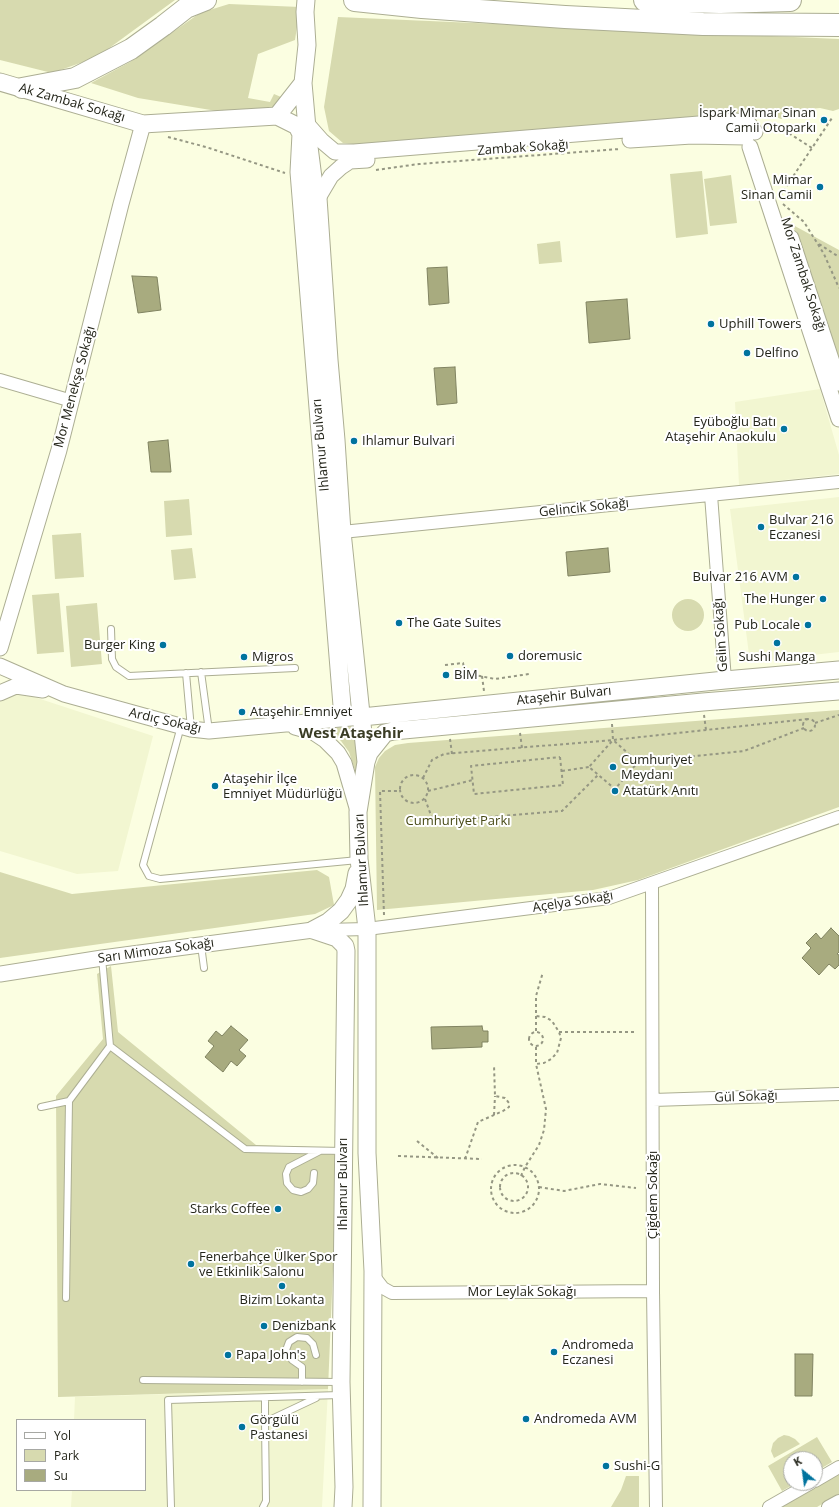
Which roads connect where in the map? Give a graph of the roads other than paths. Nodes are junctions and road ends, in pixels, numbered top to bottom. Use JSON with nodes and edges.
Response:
{"nodes":[{"id":1,"x":206,"y":0,"type":"edge"},
{"id":2,"x":355,"y":0,"type":"edge"},
{"id":3,"x":645,"y":0,"type":"edge"},
{"id":4,"x":790,"y":0,"type":"edge"},
{"id":5,"x":311,"y":6,"type":"edge"},
{"id":6,"x":839,"y":12,"type":"edge"},
{"id":7,"x":565,"y":17,"type":"junction"},
{"id":8,"x":839,"y":25,"type":"edge"},
{"id":9,"x":0,"y":82,"type":"edge"},
{"id":10,"x":303,"y":84,"type":"junction"},
{"id":11,"x":22,"y":88,"type":"junction"},
{"id":12,"x":277,"y":116,"type":"junction"},
{"id":13,"x":143,"y":124,"type":"junction"},
{"id":14,"x":307,"y":124,"type":"junction"},
{"id":15,"x":753,"y":140,"type":"junction"},
{"id":16,"x":318,"y":198,"type":"junction"},
{"id":17,"x":0,"y":380,"type":"edge"},
{"id":18,"x":839,"y":383,"type":"edge"},
{"id":19,"x":72,"y":401,"type":"junction"},
{"id":20,"x":839,"y":419,"type":"edge"},
{"id":21,"x":839,"y":482,"type":"edge"},
{"id":22,"x":711,"y":495,"type":"junction"},
{"id":23,"x":335,"y":532,"type":"junction"},
{"id":24,"x":111,"y":629,"type":"dead end"},
{"id":25,"x":0,"y":648,"type":"edge"},
{"id":26,"x":0,"y":666,"type":"edge"},
{"id":27,"x":295,"y":668,"type":"dead end"},
{"id":28,"x":839,"y":670,"type":"edge"},
{"id":29,"x":201,"y":672,"type":"junction"},
{"id":30,"x":186,"y":673,"type":"junction"},
{"id":31,"x":725,"y":680,"type":"junction"},
{"id":32,"x":59,"y":692,"type":"junction"},
{"id":33,"x":839,"y":692,"type":"edge"},
{"id":34,"x":0,"y":693,"type":"edge"},
{"id":35,"x":362,"y":717,"type":"junction"},
{"id":36,"x":343,"y":718,"type":"junction"},
{"id":37,"x":288,"y":724,"type":"junction"},
{"id":38,"x":186,"y":728,"type":"junction"},
{"id":39,"x":209,"y":731,"type":"junction"},
{"id":40,"x":366,"y":762,"type":"junction"},
{"id":41,"x":358,"y":812,"type":"junction"},
{"id":42,"x":839,"y":817,"type":"edge"},
{"id":43,"x":359,"y":859,"type":"junction"},
{"id":44,"x":652,"y":883,"type":"junction"},
{"id":45,"x":367,"y":929,"type":"junction"},
{"id":46,"x":313,"y":930,"type":"junction"},
{"id":47,"x":201,"y":945,"type":"junction"},
{"id":48,"x":102,"y":958,"type":"junction"},
{"id":49,"x":204,"y":968,"type":"dead end"},
{"id":50,"x":2,"y":973,"type":"edge"},
{"id":51,"x":110,"y":1046,"type":"junction"},
{"id":52,"x":839,"y":1094,"type":"edge"},
{"id":53,"x":653,"y":1100,"type":"junction"},
{"id":54,"x":69,"y":1101,"type":"junction"},
{"id":55,"x":41,"y":1106,"type":"dead end"},
{"id":56,"x":322,"y":1150,"type":"junction"},
{"id":57,"x":343,"y":1151,"type":"junction"},
{"id":58,"x":314,"y":1173,"type":"dead end"},
{"id":59,"x":373,"y":1271,"type":"junction"},
{"id":60,"x":654,"y":1291,"type":"junction"},
{"id":61,"x":392,"y":1293,"type":"joint"},
{"id":62,"x":66,"y":1298,"type":"dead end"},
{"id":63,"x":316,"y":1355,"type":"dead end"},
{"id":64,"x":143,"y":1380,"type":"dead end"},
{"id":65,"x":302,"y":1382,"type":"junction"},
{"id":66,"x":342,"y":1389,"type":"junction"},
{"id":67,"x":319,"y":1396,"type":"junction"},
{"id":68,"x":265,"y":1398,"type":"junction"},
{"id":69,"x":265,"y":1422,"type":"junction"},
{"id":70,"x":839,"y":1467,"type":"edge"},
{"id":71,"x":823,"y":1476,"type":"edge"},
{"id":72,"x":797,"y":1491,"type":"edge"},
{"id":73,"x":839,"y":1501,"type":"edge"},
{"id":74,"x":171,"y":1507,"type":"edge"},
{"id":75,"x":263,"y":1507,"type":"edge"},
{"id":76,"x":343,"y":1507,"type":"edge"},
{"id":77,"x":372,"y":1507,"type":"edge"},
{"id":78,"x":656,"y":1507,"type":"edge"},
{"id":79,"x":769,"y":1507,"type":"edge"},
{"id":80,"x":828,"y":1507,"type":"edge"}],
"edges":[{"from":1,"to":11,"type":"highway"},
{"from":2,"to":7,"type":"highway"},
{"from":3,"to":4,"type":"highway"},
{"from":5,"to":10,"type":"main road","name":"Ihlamur Bulvarı"},
{"from":6,"to":7,"type":"highway"},
{"from":7,"to":8,"type":"highway"},
{"from":9,"to":11,"type":"main road","name":"Ak Zambak Sokağı"},
{"from":10,"to":12,"type":"main road"},
{"from":10,"to":14,"type":"main road","name":"Ihlamur Bulvarı"},
{"from":11,"to":13,"type":"main road","name":"Ak Zambak Sokağı"},
{"from":12,"to":13,"type":"main road","name":"Ak Zambak Sokağı"},
{"from":12,"to":23,"type":"main road","name":"Ihlamur Bulvarı"},
{"from":13,"to":19,"type":"street","name":"Mor Menekşe Sokağı"},
{"from":14,"to":15,"type":"street"},
{"from":14,"to":16,"type":"main road","name":"Ihlamur Bulvarı"},
{"from":15,"to":16,"type":"street","name":"Zambak Sokağı"},
{"from":15,"to":18,"type":"street","name":"Mor Zambak Sokağı"},
{"from":15,"to":20,"type":"street","name":"Mor Zambak Sokağı"},
{"from":16,"to":23,"type":"main road","name":"Ihlamur Bulvarı"},
{"from":17,"to":19,"type":"street"},
{"from":19,"to":25,"type":"street","name":"Mor Menekşe Sokağı"},
{"from":21,"to":22,"type":"street","name":"Gelincik Sokağı"},
{"from":22,"to":23,"type":"street","name":"Gelincik Sokağı"},
{"from":22,"to":31,"type":"street","name":"Gelin Sokağı"},
{"from":23,"to":35,"type":"main road","name":"Ihlamur Bulvarı"},
{"from":23,"to":36,"type":"main road","name":"Ihlamur Bulvarı"},
{"from":24,"to":30,"type":"lane"},
{"from":26,"to":32,"type":"street","name":"Ardıç Sokağı"},
{"from":27,"to":29,"type":"lane"},
{"from":28,"to":31,"type":"main road","name":"Ataşehir Bulvarı"},
{"from":29,"to":30,"type":"lane"},
{"from":29,"to":39,"type":"lane"},
{"from":30,"to":38,"type":"lane"},
{"from":31,"to":35,"type":"main road","name":"Ataşehir Bulvarı"},
{"from":32,"to":34,"type":"street"},
{"from":32,"to":38,"type":"street","name":"Ardıç Sokağı"},
{"from":33,"to":40,"type":"main road","name":"Ataşehir Bulvarı"},
{"from":35,"to":36,"type":"street","name":"Ataşehir Bulvarı"},
{"from":35,"to":40,"type":"main road","name":"Ihlamur Bulvarı"},
{"from":36,"to":37,"type":"street","name":"Ataşehir Bulvarı"},
{"from":37,"to":39,"type":"street","name":"Ardıç Sokağı"},
{"from":37,"to":41,"type":"street","name":"Ardıç Sokağı"},
{"from":38,"to":39,"type":"street","name":"Ardıç Sokağı"},
{"from":38,"to":43,"type":"lane"},
{"from":40,"to":41,"type":"main road","name":"Ihlamur Bulvarı"},
{"from":41,"to":43,"type":"main road","name":"Ihlamur Bulvarı"},
{"from":42,"to":44,"type":"street","name":"Açelya Sokağı"},
{"from":43,"to":45,"type":"main road","name":"Ihlamur Bulvarı"},
{"from":43,"to":46,"type":"main road"},
{"from":44,"to":45,"type":"street","name":"Açelya Sokağı"},
{"from":44,"to":53,"type":"street","name":"Çiğdem Sokağı"},
{"from":45,"to":46,"type":"street","name":"Açelya Sokağı"},
{"from":45,"to":59,"type":"main road","name":"Ihlamur Bulvarı"},
{"from":46,"to":47,"type":"street","name":"Sarı Mimoza Sokağı"},
{"from":46,"to":57,"type":"main road","name":"Ihlamur Bulvarı"},
{"from":47,"to":48,"type":"street","name":"Sarı Mimoza Sokağı"},
{"from":47,"to":49,"type":"lane"},
{"from":48,"to":50,"type":"street","name":"Sarı Mimoza Sokağı"},
{"from":48,"to":51,"type":"lane"},
{"from":51,"to":54,"type":"lane"},
{"from":51,"to":56,"type":"lane"},
{"from":52,"to":53,"type":"street","name":"Gül Sokağı"},
{"from":53,"to":60,"type":"street","name":"Çiğdem Sokağı"},
{"from":54,"to":55,"type":"lane"},
{"from":54,"to":62,"type":"lane"},
{"from":56,"to":57,"type":"lane"},
{"from":56,"to":58,"type":"lane"},
{"from":57,"to":66,"type":"main road","name":"Ihlamur Bulvarı"},
{"from":59,"to":61,"type":"street","name":"Ihlamur Bulvarı"},
{"from":59,"to":77,"type":"main road","name":"Ihlamur Bulvarı"},
{"from":60,"to":61,"type":"street","name":"Mor Leylak Sokağı"},
{"from":60,"to":78,"type":"street","name":"Çiğdem Sokağı"},
{"from":63,"to":65,"type":"lane"},
{"from":64,"to":65,"type":"lane"},
{"from":65,"to":66,"type":"lane"},
{"from":66,"to":67,"type":"lane"},
{"from":66,"to":76,"type":"main road","name":"Ihlamur Bulvarı"},
{"from":67,"to":68,"type":"lane"},
{"from":67,"to":69,"type":"lane"},
{"from":68,"to":69,"type":"lane"},
{"from":68,"to":74,"type":"lane"},
{"from":69,"to":75,"type":"lane"},
{"from":70,"to":71,"type":"street"},
{"from":72,"to":79,"type":"street"},
{"from":73,"to":80,"type":"street"}]}
